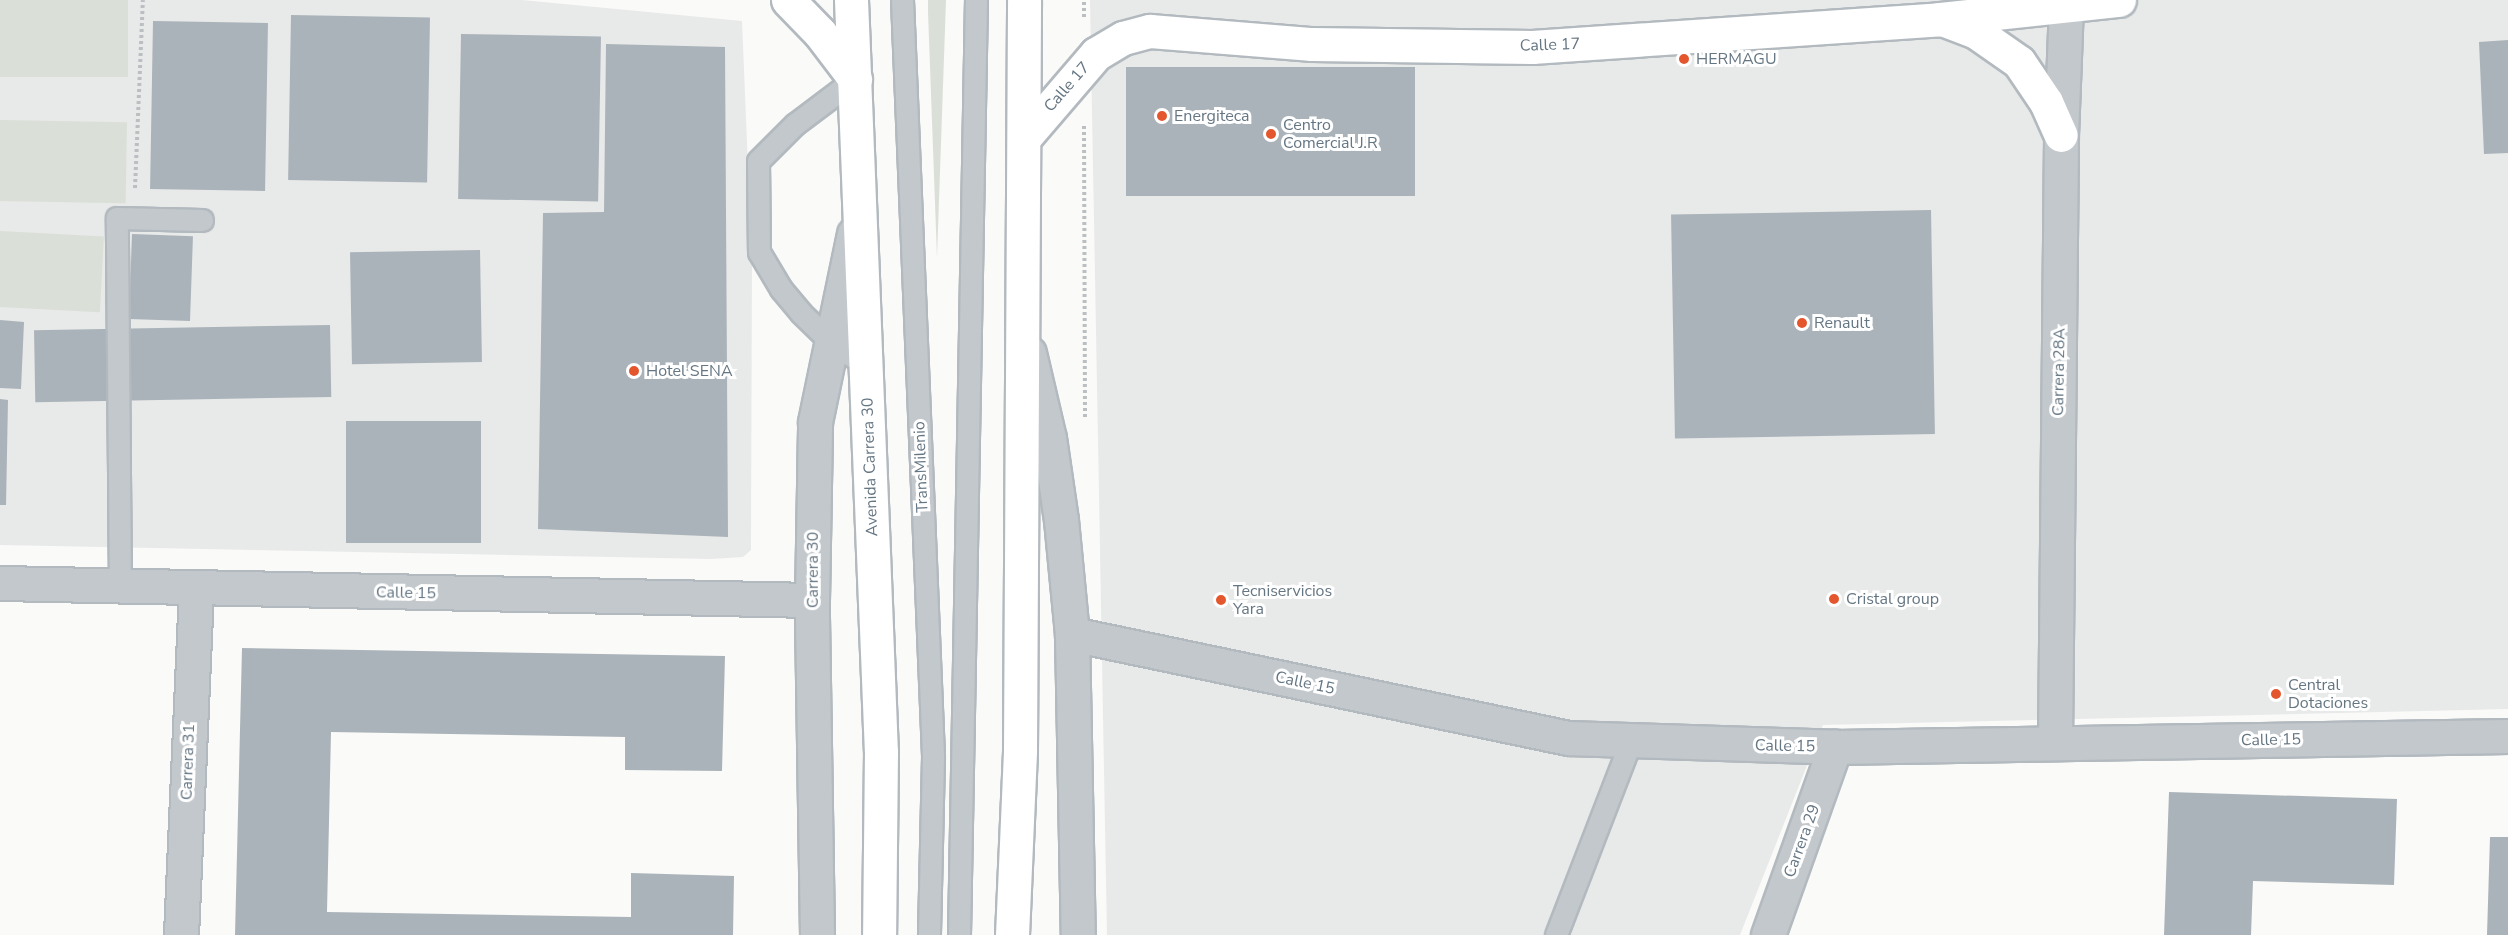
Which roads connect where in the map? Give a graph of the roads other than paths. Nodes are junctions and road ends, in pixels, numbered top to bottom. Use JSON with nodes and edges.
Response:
{"nodes":[{"id":1,"x":788,"y":0,"type":"edge"},
{"id":2,"x":851,"y":0,"type":"edge"},
{"id":3,"x":902,"y":0,"type":"edge"},
{"id":4,"x":976,"y":0,"type":"edge"},
{"id":5,"x":1024,"y":0,"type":"edge"},
{"id":6,"x":2119,"y":0,"type":"edge"},
{"id":7,"x":2066,"y":3,"type":"edge"},
{"id":8,"x":1940,"y":19,"type":"junction"},
{"id":9,"x":855,"y":79,"type":"junction"},
{"id":10,"x":2061,"y":135,"type":"junction"},
{"id":11,"x":1024,"y":138,"type":"junction"},
{"id":12,"x":859,"y":209,"type":"junction"},
{"id":13,"x":202,"y":220,"type":"dead end"},
{"id":14,"x":1023,"y":327,"type":"junction"},
{"id":15,"x":832,"y":343,"type":"junction"},
{"id":16,"x":866,"y":365,"type":"junction"},
{"id":17,"x":0,"y":583,"type":"edge"},
{"id":18,"x":120,"y":587,"type":"junction"},
{"id":19,"x":196,"y":589,"type":"junction"},
{"id":20,"x":812,"y":600,"type":"junction"},
{"id":21,"x":1072,"y":634,"type":"junction"},
{"id":22,"x":2508,"y":736,"type":"edge"},
{"id":23,"x":1630,"y":743,"type":"junction"},
{"id":24,"x":2055,"y":743,"type":"junction"},
{"id":25,"x":1835,"y":747,"type":"junction"},
{"id":26,"x":181,"y":935,"type":"edge"},
{"id":27,"x":817,"y":935,"type":"edge"},
{"id":28,"x":879,"y":935,"type":"edge"},
{"id":29,"x":929,"y":935,"type":"edge"},
{"id":30,"x":959,"y":935,"type":"edge"},
{"id":31,"x":1012,"y":935,"type":"edge"},
{"id":32,"x":1078,"y":935,"type":"edge"},
{"id":33,"x":1556,"y":935,"type":"edge"},
{"id":34,"x":1768,"y":935,"type":"edge"}],
"edges":[{"from":1,"to":9,"type":"main road"},
{"from":2,"to":9,"type":"main road","name":"Avenida Carrera 30"},
{"from":3,"to":29,"type":"lane","name":"TransMilenio"},
{"from":4,"to":30,"type":"lane"},
{"from":5,"to":11,"type":"main road"},
{"from":6,"to":7,"type":"main road","name":"Calle 17"},
{"from":7,"to":8,"type":"main road","name":"Calle 17"},
{"from":7,"to":10,"type":"street","name":"Carrera 28A"},
{"from":8,"to":10,"type":"main road"},
{"from":8,"to":11,"type":"main road","name":"Calle 17"},
{"from":9,"to":12,"type":"main road","name":"Avenida Carrera 30"},
{"from":9,"to":15,"type":"lane"},
{"from":10,"to":24,"type":"street","name":"Carrera 28A"},
{"from":11,"to":14,"type":"main road"},
{"from":12,"to":15,"type":"street","name":"Carrera 30"},
{"from":12,"to":16,"type":"main road","name":"Avenida Carrera 30"},
{"from":13,"to":18,"type":"lane"},
{"from":14,"to":21,"type":"street"},
{"from":14,"to":31,"type":"main road"},
{"from":15,"to":16,"type":"lane"},
{"from":15,"to":20,"type":"street","name":"Carrera 30"},
{"from":16,"to":28,"type":"main road","name":"Avenida Carrera 30"},
{"from":17,"to":18,"type":"street","name":"Calle 15"},
{"from":18,"to":19,"type":"street","name":"Calle 15"},
{"from":19,"to":20,"type":"street","name":"Calle 15"},
{"from":19,"to":26,"type":"street","name":"Carrera 31"},
{"from":20,"to":27,"type":"street","name":"Carrera 30"},
{"from":21,"to":23,"type":"street","name":"Calle 15"},
{"from":21,"to":32,"type":"street"},
{"from":22,"to":24,"type":"street","name":"Calle 15"},
{"from":23,"to":25,"type":"street","name":"Calle 15"},
{"from":23,"to":33,"type":"lane"},
{"from":24,"to":25,"type":"street","name":"Calle 15"},
{"from":25,"to":34,"type":"street","name":"Carrera 29"}]}
